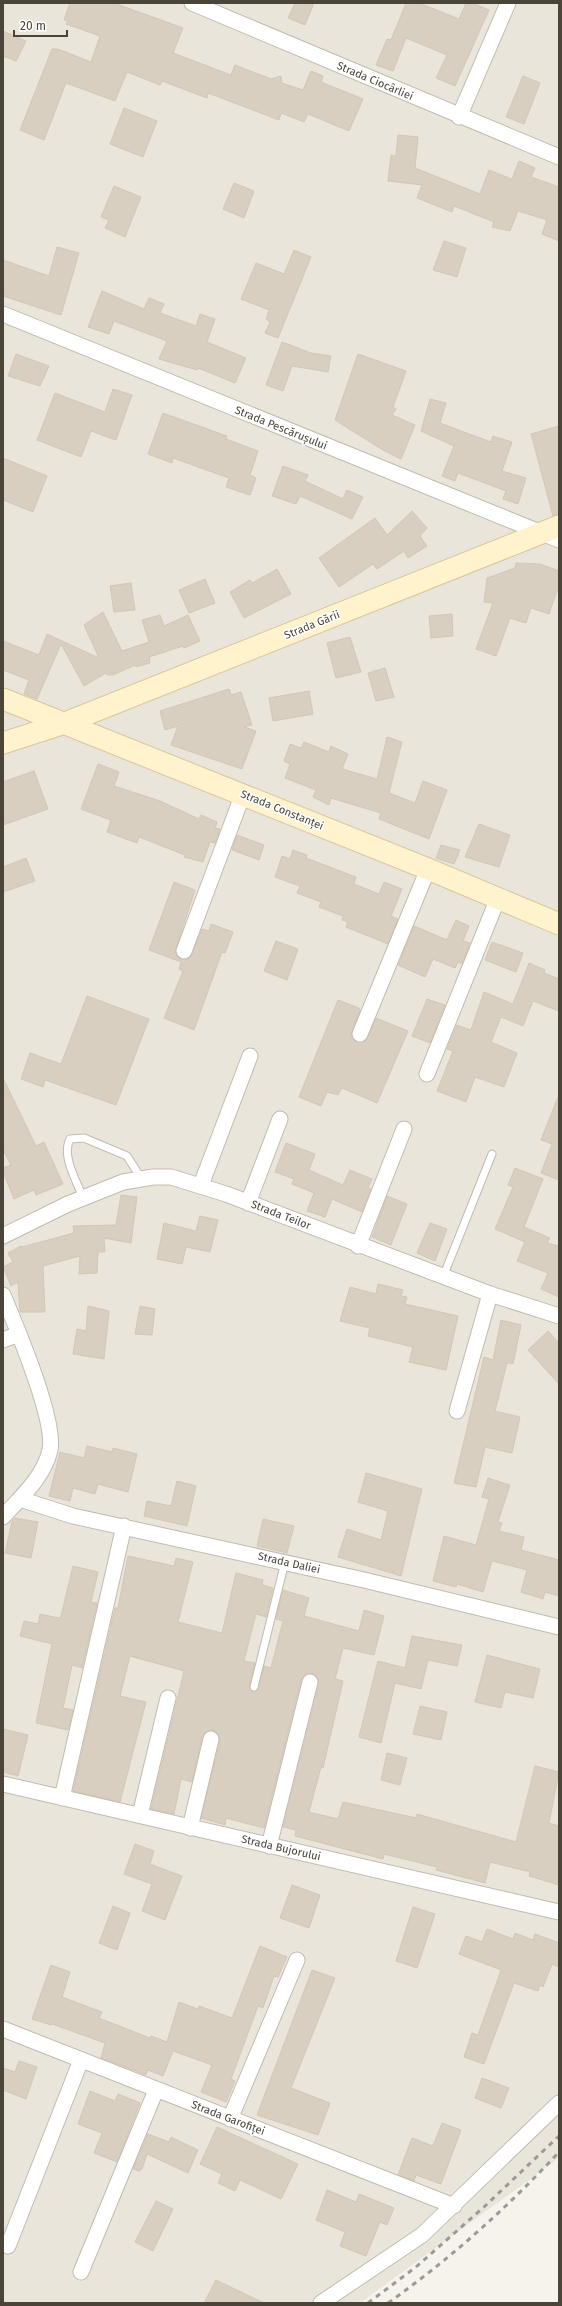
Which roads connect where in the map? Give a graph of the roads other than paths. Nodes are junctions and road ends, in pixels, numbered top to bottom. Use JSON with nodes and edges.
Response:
{"nodes":[{"id":1,"x":192,"y":3,"type":"edge"},
{"id":2,"x":508,"y":3,"type":"edge"},
{"id":3,"x":459,"y":117,"type":"junction"},
{"id":4,"x":559,"y":157,"type":"edge"},
{"id":5,"x":3,"y":314,"type":"edge"},
{"id":6,"x":553,"y":533,"type":"edge"},
{"id":7,"x":3,"y":699,"type":"edge"},
{"id":8,"x":64,"y":723,"type":"junction"},
{"id":9,"x":3,"y":744,"type":"edge"},
{"id":10,"x":243,"y":794,"type":"junction"},
{"id":11,"x":428,"y":869,"type":"junction"},
{"id":12,"x":498,"y":898,"type":"junction"},
{"id":13,"x":559,"y":924,"type":"edge"},
{"id":14,"x":184,"y":951,"type":"dead end"},
{"id":15,"x":360,"y":1034,"type":"dead end"},
{"id":16,"x":250,"y":1056,"type":"dead end"},
{"id":17,"x":427,"y":1074,"type":"dead end"},
{"id":18,"x":280,"y":1119,"type":"dead end"},
{"id":19,"x":404,"y":1129,"type":"dead end"},
{"id":20,"x":492,"y":1154,"type":"dead end"},
{"id":21,"x":142,"y":1178,"type":"junction"},
{"id":22,"x":201,"y":1186,"type":"junction"},
{"id":23,"x":83,"y":1198,"type":"junction"},
{"id":24,"x":248,"y":1203,"type":"junction"},
{"id":25,"x":3,"y":1236,"type":"edge"},
{"id":26,"x":358,"y":1246,"type":"junction"},
{"id":27,"x":443,"y":1277,"type":"junction"},
{"id":28,"x":490,"y":1294,"type":"junction"},
{"id":29,"x":3,"y":1295,"type":"edge"},
{"id":30,"x":559,"y":1316,"type":"edge"},
{"id":31,"x":19,"y":1334,"type":"junction"},
{"id":32,"x":3,"y":1340,"type":"edge"},
{"id":33,"x":456,"y":1411,"type":"dead end"},
{"id":34,"x":20,"y":1499,"type":"junction"},
{"id":35,"x":3,"y":1517,"type":"edge"},
{"id":36,"x":124,"y":1526,"type":"junction"},
{"id":37,"x":285,"y":1562,"type":"junction"},
{"id":38,"x":559,"y":1627,"type":"edge"},
{"id":39,"x":310,"y":1682,"type":"dead end"},
{"id":40,"x":254,"y":1687,"type":"dead end"},
{"id":41,"x":168,"y":1698,"type":"dead end"},
{"id":42,"x":211,"y":1739,"type":"dead end"},
{"id":43,"x":3,"y":1784,"type":"edge"},
{"id":44,"x":62,"y":1798,"type":"junction"},
{"id":45,"x":140,"y":1815,"type":"junction"},
{"id":46,"x":190,"y":1828,"type":"junction"},
{"id":47,"x":269,"y":1846,"type":"junction"},
{"id":48,"x":559,"y":1912,"type":"edge"},
{"id":49,"x":298,"y":1960,"type":"dead end"},
{"id":50,"x":3,"y":2029,"type":"edge"},
{"id":51,"x":81,"y":2060,"type":"junction"},
{"id":52,"x":156,"y":2090,"type":"junction"},
{"id":53,"x":559,"y":2103,"type":"edge"},
{"id":54,"x":230,"y":2119,"type":"junction"},
{"id":55,"x":454,"y":2206,"type":"junction"},
{"id":56,"x":8,"y":2246,"type":"dead end"},
{"id":57,"x":81,"y":2272,"type":"dead end"},
{"id":58,"x":321,"y":2303,"type":"edge"}],
"edges":[{"from":1,"to":3,"type":"street","name":"Strada Ciocârliei"},
{"from":2,"to":3,"type":"street"},
{"from":3,"to":4,"type":"street","name":"Strada Ciocârliei"},
{"from":5,"to":6,"type":"street","name":"Strada Pescărușului"},
{"from":6,"to":8,"type":"street","name":"Strada Gării"},
{"from":7,"to":8,"type":"street","name":"Strada Constanței"},
{"from":8,"to":9,"type":"street"},
{"from":8,"to":10,"type":"street","name":"Strada Constanței"},
{"from":10,"to":11,"type":"street","name":"Strada Constanței"},
{"from":10,"to":14,"type":"street"},
{"from":11,"to":12,"type":"street","name":"Strada Constanței"},
{"from":11,"to":15,"type":"street"},
{"from":12,"to":13,"type":"street","name":"Strada Constanței"},
{"from":12,"to":17,"type":"street"},
{"from":16,"to":22,"type":"street"},
{"from":18,"to":24,"type":"street"},
{"from":19,"to":26,"type":"street"},
{"from":20,"to":27,"type":"lane"},
{"from":21,"to":22,"type":"street","name":"Strada Teilor"},
{"from":21,"to":23,"type":"street","name":"Strada Teilor"},
{"from":21,"to":23,"type":"lane"},
{"from":22,"to":24,"type":"street","name":"Strada Teilor"},
{"from":23,"to":25,"type":"street","name":"Strada Teilor"},
{"from":24,"to":26,"type":"street","name":"Strada Teilor"},
{"from":26,"to":27,"type":"street","name":"Strada Teilor"},
{"from":27,"to":28,"type":"street","name":"Strada Teilor"},
{"from":28,"to":30,"type":"street","name":"Strada Teilor"},
{"from":28,"to":33,"type":"street"},
{"from":29,"to":31,"type":"street"},
{"from":31,"to":32,"type":"street"},
{"from":31,"to":34,"type":"street"},
{"from":34,"to":35,"type":"street"},
{"from":34,"to":36,"type":"street","name":"Strada Daliei"},
{"from":36,"to":37,"type":"street","name":"Strada Daliei"},
{"from":36,"to":44,"type":"street"},
{"from":37,"to":38,"type":"street","name":"Strada Daliei"},
{"from":37,"to":40,"type":"lane"},
{"from":39,"to":47,"type":"street"},
{"from":41,"to":45,"type":"street"},
{"from":42,"to":46,"type":"street"},
{"from":43,"to":44,"type":"street","name":"Strada Bujorului"},
{"from":44,"to":45,"type":"street","name":"Strada Bujorului"},
{"from":45,"to":46,"type":"street","name":"Strada Bujorului"},
{"from":46,"to":47,"type":"street","name":"Strada Bujorului"},
{"from":47,"to":48,"type":"street","name":"Strada Bujorului"},
{"from":49,"to":54,"type":"street"},
{"from":50,"to":51,"type":"street","name":"Strada Garofiței"},
{"from":51,"to":52,"type":"street","name":"Strada Garofiței"},
{"from":51,"to":56,"type":"street"},
{"from":52,"to":54,"type":"street","name":"Strada Garofiței"},
{"from":52,"to":57,"type":"street"},
{"from":53,"to":55,"type":"street"},
{"from":54,"to":55,"type":"street","name":"Strada Garofiței"},
{"from":55,"to":58,"type":"street"}]}
